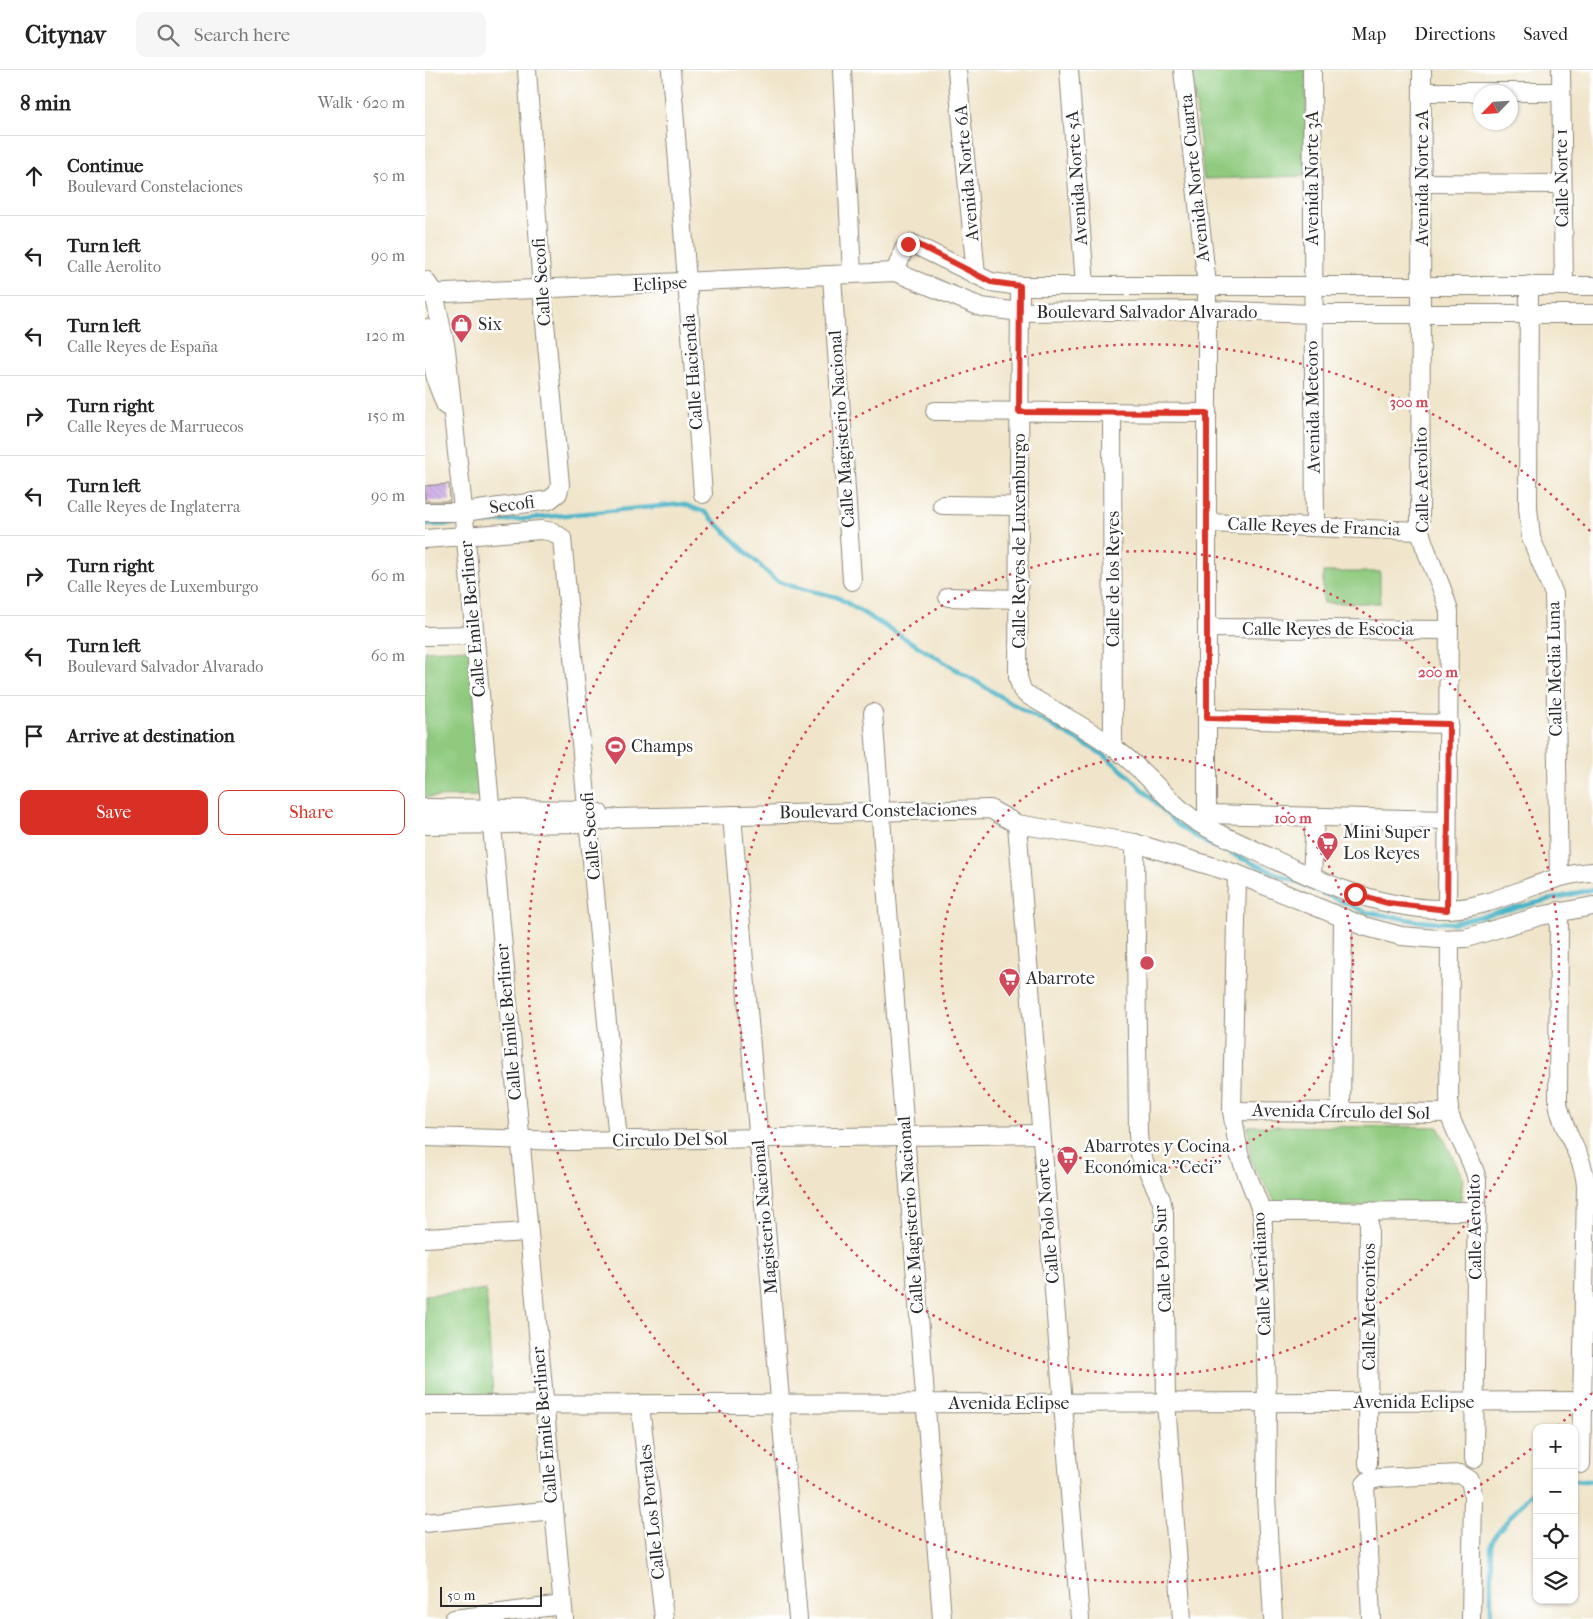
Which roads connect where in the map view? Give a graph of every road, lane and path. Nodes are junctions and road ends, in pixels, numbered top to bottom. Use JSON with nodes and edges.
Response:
{"nodes":[{"id":1,"x":527,"y":70,"type":"edge"},
{"id":2,"x":671,"y":70,"type":"edge"},
{"id":3,"x":842,"y":70,"type":"edge"},
{"id":4,"x":957,"y":70,"type":"edge"},
{"id":5,"x":1069,"y":70,"type":"edge"},
{"id":6,"x":1183,"y":70,"type":"edge"},
{"id":7,"x":1312,"y":70,"type":"edge"},
{"id":8,"x":1422,"y":70,"type":"edge"},
{"id":9,"x":1561,"y":70,"type":"edge"},
{"id":10,"x":1422,"y":92,"type":"junction"},
{"id":11,"x":1561,"y":92,"type":"junction"},
{"id":12,"x":1423,"y":183,"type":"junction"},
{"id":13,"x":1562,"y":184,"type":"junction"},
{"id":14,"x":895,"y":272,"type":"junction"},
{"id":15,"x":852,"y":274,"type":"junction"},
{"id":16,"x":976,"y":275,"type":"junction"},
{"id":17,"x":832,"y":276,"type":"junction"},
{"id":18,"x":687,"y":282,"type":"junction"},
{"id":19,"x":1085,"y":285,"type":"junction"},
{"id":20,"x":1207,"y":285,"type":"junction"},
{"id":21,"x":1421,"y":285,"type":"junction"},
{"id":22,"x":1529,"y":285,"type":"junction"},
{"id":23,"x":1020,"y":286,"type":"junction"},
{"id":24,"x":1312,"y":286,"type":"junction"},
{"id":25,"x":1564,"y":286,"type":"junction"},
{"id":26,"x":1593,"y":286,"type":"edge"},
{"id":27,"x":428,"y":289,"type":"edge"},
{"id":28,"x":542,"y":290,"type":"junction"},
{"id":29,"x":1207,"y":310,"type":"junction"},
{"id":30,"x":1020,"y":312,"type":"junction"},
{"id":31,"x":1312,"y":314,"type":"junction"},
{"id":32,"x":1422,"y":314,"type":"junction"},
{"id":33,"x":1593,"y":314,"type":"edge"},
{"id":34,"x":1529,"y":315,"type":"junction"},
{"id":35,"x":425,"y":328,"type":"edge"},
{"id":36,"x":437,"y":383,"type":"edge"},
{"id":37,"x":935,"y":411,"type":"dead end"},
{"id":38,"x":1019,"y":412,"type":"junction"},
{"id":39,"x":1112,"y":412,"type":"junction"},
{"id":40,"x":1207,"y":413,"type":"junction"},
{"id":41,"x":558,"y":493,"type":"joint"},
{"id":42,"x":703,"y":494,"type":"dead end"},
{"id":43,"x":942,"y":505,"type":"dead end"},
{"id":44,"x":1019,"y":506,"type":"junction"},
{"id":45,"x":425,"y":512,"type":"edge"},
{"id":46,"x":1207,"y":524,"type":"junction"},
{"id":47,"x":465,"y":525,"type":"junction"},
{"id":48,"x":1315,"y":527,"type":"junction"},
{"id":49,"x":1420,"y":531,"type":"junction"},
{"id":50,"x":559,"y":534,"type":"joint"},
{"id":51,"x":425,"y":539,"type":"edge"},
{"id":52,"x":852,"y":581,"type":"dead end"},
{"id":53,"x":948,"y":597,"type":"dead end"},
{"id":54,"x":1019,"y":599,"type":"junction"},
{"id":55,"x":1207,"y":628,"type":"junction"},
{"id":56,"x":1449,"y":630,"type":"junction"},
{"id":57,"x":425,"y":636,"type":"edge"},
{"id":58,"x":475,"y":636,"type":"junction"},
{"id":59,"x":873,"y":713,"type":"dead end"},
{"id":60,"x":1207,"y":718,"type":"junction"},
{"id":61,"x":1449,"y":724,"type":"junction"},
{"id":62,"x":1113,"y":746,"type":"junction"},
{"id":63,"x":425,"y":808,"type":"edge"},
{"id":64,"x":882,"y":810,"type":"junction"},
{"id":65,"x":731,"y":815,"type":"junction"},
{"id":66,"x":491,"y":816,"type":"junction"},
{"id":67,"x":590,"y":816,"type":"junction"},
{"id":68,"x":1315,"y":817,"type":"junction"},
{"id":69,"x":1207,"y":820,"type":"junction"},
{"id":70,"x":1447,"y":820,"type":"junction"},
{"id":71,"x":1017,"y":824,"type":"junction"},
{"id":72,"x":425,"y":825,"type":"edge"},
{"id":73,"x":1135,"y":843,"type":"junction"},
{"id":74,"x":1593,"y":872,"type":"edge"},
{"id":75,"x":1237,"y":874,"type":"junction"},
{"id":76,"x":1312,"y":876,"type":"junction"},
{"id":77,"x":1559,"y":877,"type":"junction"},
{"id":78,"x":1593,"y":906,"type":"edge"},
{"id":79,"x":1447,"y":910,"type":"junction"},
{"id":80,"x":1559,"y":911,"type":"junction"},
{"id":81,"x":1343,"y":918,"type":"junction"},
{"id":82,"x":1450,"y":939,"type":"junction"},
{"id":83,"x":1232,"y":1111,"type":"junction"},
{"id":84,"x":1341,"y":1111,"type":"junction"},
{"id":85,"x":1449,"y":1113,"type":"junction"},
{"id":86,"x":1041,"y":1134,"type":"junction"},
{"id":87,"x":425,"y":1137,"type":"edge"},
{"id":88,"x":906,"y":1137,"type":"junction"},
{"id":89,"x":759,"y":1139,"type":"junction"},
{"id":90,"x":520,"y":1140,"type":"junction"},
{"id":91,"x":618,"y":1141,"type":"junction"},
{"id":92,"x":1369,"y":1211,"type":"junction"},
{"id":93,"x":1477,"y":1211,"type":"junction"},
{"id":94,"x":1262,"y":1212,"type":"junction"},
{"id":95,"x":528,"y":1232,"type":"junction"},
{"id":96,"x":425,"y":1238,"type":"edge"},
{"id":97,"x":1476,"y":1401,"type":"junction"},
{"id":98,"x":1588,"y":1401,"type":"edge"},
{"id":99,"x":1062,"y":1402,"type":"junction"},
{"id":100,"x":1166,"y":1402,"type":"junction"},
{"id":101,"x":1267,"y":1402,"type":"junction"},
{"id":102,"x":1368,"y":1402,"type":"junction"},
{"id":103,"x":780,"y":1403,"type":"junction"},
{"id":104,"x":924,"y":1403,"type":"junction"},
{"id":105,"x":543,"y":1404,"type":"junction"},
{"id":106,"x":425,"y":1405,"type":"edge"},
{"id":107,"x":640,"y":1405,"type":"junction"},
{"id":108,"x":1474,"y":1459,"type":"dead end"},
{"id":109,"x":1368,"y":1464,"type":"dead end"},
{"id":110,"x":1581,"y":1464,"type":"dead end"},
{"id":111,"x":553,"y":1510,"type":"junction"},
{"id":112,"x":425,"y":1523,"type":"edge"},
{"id":113,"x":563,"y":1612,"type":"edge"},
{"id":114,"x":454,"y":1619,"type":"edge"},
{"id":115,"x":664,"y":1619,"type":"edge"},
{"id":116,"x":799,"y":1619,"type":"edge"},
{"id":117,"x":942,"y":1619,"type":"edge"},
{"id":118,"x":1079,"y":1619,"type":"edge"},
{"id":119,"x":1182,"y":1619,"type":"edge"},
{"id":120,"x":1273,"y":1619,"type":"edge"},
{"id":121,"x":1371,"y":1619,"type":"edge"},
{"id":122,"x":1471,"y":1619,"type":"edge"}],
"edges":[{"from":1,"to":28,"type":"street","name":"Calle Secofi"},
{"from":2,"to":18,"type":"street","name":"Calle Hacienda"},
{"from":3,"to":15,"type":"street"},
{"from":4,"to":16,"type":"street","name":"Avenida Norte 6A"},
{"from":5,"to":19,"type":"street","name":"Avenida Norte 5A"},
{"from":6,"to":20,"type":"street","name":"Avenida Norte Cuarta"},
{"from":7,"to":24,"type":"street","name":"Avenida Norte 3A"},
{"from":8,"to":10,"type":"street","name":"Avenida Norte 2A"},
{"from":9,"to":11,"type":"street","name":"Calle Norte 1"},
{"from":10,"to":11,"type":"street"},
{"from":10,"to":12,"type":"street","name":"Avenida Norte 2A"},
{"from":11,"to":13,"type":"street","name":"Calle Norte 1"},
{"from":12,"to":13,"type":"street"},
{"from":12,"to":21,"type":"street","name":"Avenida Norte 2A"},
{"from":13,"to":25,"type":"street","name":"Calle Norte 1"},
{"from":14,"to":15,"type":"street","name":"Eclipse"},
{"from":14,"to":16,"type":"street","name":"Boulevard Salvador Alvarado"},
{"from":14,"to":30,"type":"street","name":"Boulevard Salvador Alvarado"},
{"from":15,"to":17,"type":"street","name":"Eclipse"},
{"from":16,"to":23,"type":"street","name":"Boulevard Salvador Alvarado"},
{"from":17,"to":18,"type":"street","name":"Eclipse"},
{"from":17,"to":52,"type":"street","name":"Calle Magisterio Nacional"},
{"from":18,"to":28,"type":"street","name":"Eclipse"},
{"from":18,"to":42,"type":"street","name":"Calle Hacienda"},
{"from":19,"to":20,"type":"street","name":"Boulevard Salvador Alvarado"},
{"from":19,"to":23,"type":"street","name":"Boulevard Salvador Alvarado"},
{"from":20,"to":24,"type":"street","name":"Boulevard Salvador Alvarado"},
{"from":20,"to":29,"type":"street","name":"Avenida Norte Cuarta"},
{"from":21,"to":22,"type":"street","name":"Boulevard Salvador Alvarado"},
{"from":21,"to":24,"type":"street","name":"Boulevard Salvador Alvarado"},
{"from":21,"to":32,"type":"street","name":"Calle Aerolito"},
{"from":22,"to":25,"type":"street","name":"Boulevard Salvador Alvarado"},
{"from":22,"to":34,"type":"street","name":"Calle Media Luna"},
{"from":23,"to":30,"type":"street","name":"Calle Reyes de Luxemburgo"},
{"from":24,"to":31,"type":"street","name":"Avenida Meteoro"},
{"from":25,"to":26,"type":"street","name":"Boulevard Salvador Alvarado"},
{"from":27,"to":28,"type":"street","name":"Eclipse"},
{"from":27,"to":36,"type":"street","name":"Calle Emile Berliner"},
{"from":28,"to":41,"type":"street","name":"Calle Secofi"},
{"from":29,"to":30,"type":"street","name":"Boulevard Salvador Alvarado"},
{"from":29,"to":31,"type":"street","name":"Boulevard Salvador Alvarado"},
{"from":29,"to":40,"type":"street","name":"Avenida Norte Cuarta"},
{"from":30,"to":38,"type":"street","name":"Calle Reyes de Luxemburgo"},
{"from":31,"to":32,"type":"street","name":"Boulevard Salvador Alvarado"},
{"from":31,"to":48,"type":"street","name":"Avenida Meteoro"},
{"from":32,"to":34,"type":"street","name":"Boulevard Salvador Alvarado"},
{"from":32,"to":49,"type":"street","name":"Calle Aerolito"},
{"from":33,"to":34,"type":"street","name":"Boulevard Salvador Alvarado"},
{"from":34,"to":77,"type":"street","name":"Calle Media Luna"},
{"from":35,"to":36,"type":"street","name":"Calle Emile Berliner"},
{"from":36,"to":47,"type":"street","name":"Calle Emile Berliner"},
{"from":37,"to":38,"type":"street"},
{"from":38,"to":39,"type":"street"},
{"from":38,"to":44,"type":"street","name":"Calle Reyes de Luxemburgo"},
{"from":39,"to":40,"type":"street"},
{"from":39,"to":62,"type":"street","name":"Calle de los Reyes"},
{"from":40,"to":46,"type":"street","name":"Avenida Norte Cuarta"},
{"from":41,"to":47,"type":"street","name":"Secofi"},
{"from":43,"to":44,"type":"street"},
{"from":44,"to":54,"type":"street","name":"Calle Reyes de Luxemburgo"},
{"from":45,"to":47,"type":"street"},
{"from":46,"to":48,"type":"street","name":"Calle Reyes de Francia"},
{"from":46,"to":55,"type":"street","name":"Avenida Norte Cuarta"},
{"from":47,"to":50,"type":"street","name":"Secofi"},
{"from":47,"to":51,"type":"street"},
{"from":47,"to":58,"type":"street","name":"Calle Emile Berliner"},
{"from":48,"to":49,"type":"street","name":"Calle Reyes de Francia"},
{"from":49,"to":56,"type":"street","name":"Calle Aerolito"},
{"from":50,"to":67,"type":"street","name":"Calle Secofi"},
{"from":53,"to":54,"type":"street"},
{"from":54,"to":62,"type":"street","name":"Calle Reyes de Luxemburgo"},
{"from":55,"to":56,"type":"street","name":"Calle Reyes de Escocia"},
{"from":55,"to":60,"type":"street","name":"Avenida Norte Cuarta"},
{"from":56,"to":61,"type":"street","name":"Calle Aerolito"},
{"from":57,"to":58,"type":"street"},
{"from":58,"to":66,"type":"street","name":"Calle Emile Berliner"},
{"from":59,"to":64,"type":"street","name":"Calle Magisterio Nacional"},
{"from":60,"to":61,"type":"street"},
{"from":60,"to":69,"type":"street","name":"Avenida Norte Cuarta"},
{"from":61,"to":70,"type":"street","name":"Calle Aerolito"},
{"from":62,"to":69,"type":"street"},
{"from":63,"to":66,"type":"street","name":"Boulevard Constelaciones"},
{"from":64,"to":65,"type":"street","name":"Boulevard Constelaciones"},
{"from":64,"to":71,"type":"street","name":"Boulevard Constelaciones"},
{"from":64,"to":88,"type":"street","name":"Calle Magisterio Nacional"},
{"from":65,"to":67,"type":"street","name":"Boulevard Constelaciones"},
{"from":65,"to":89,"type":"street","name":"Magisterio Nacional"},
{"from":66,"to":67,"type":"street","name":"Boulevard Constelaciones"},
{"from":66,"to":72,"type":"street","name":"Boulevard Constelaciones"},
{"from":66,"to":90,"type":"street","name":"Calle Emile Berliner"},
{"from":67,"to":91,"type":"street","name":"Calle Secofi"},
{"from":68,"to":69,"type":"street"},
{"from":68,"to":70,"type":"street"},
{"from":68,"to":76,"type":"street"},
{"from":69,"to":76,"type":"street"},
{"from":70,"to":79,"type":"street","name":"Calle Aerolito"},
{"from":71,"to":73,"type":"street","name":"Boulevard Constelaciones"},
{"from":71,"to":86,"type":"street","name":"Calle Polo Norte"},
{"from":73,"to":75,"type":"street","name":"Boulevard Constelaciones"},
{"from":73,"to":100,"type":"street","name":"Calle Polo Sur"},
{"from":74,"to":77,"type":"street"},
{"from":75,"to":81,"type":"street","name":"Boulevard Constelaciones"},
{"from":75,"to":83,"type":"street","name":"Calle Meridiano"},
{"from":76,"to":79,"type":"street"},
{"from":77,"to":79,"type":"street"},
{"from":78,"to":80,"type":"street","name":"Boulevard Constelaciones"},
{"from":80,"to":82,"type":"street","name":"Boulevard Constelaciones"},
{"from":80,"to":98,"type":"street"},
{"from":81,"to":82,"type":"street","name":"Boulevard Constelaciones"},
{"from":81,"to":84,"type":"street"},
{"from":82,"to":85,"type":"street","name":"Calle Aerolito"},
{"from":83,"to":84,"type":"street","name":"Avenida Círculo del Sol"},
{"from":83,"to":94,"type":"street","name":"Calle Meridiano"},
{"from":84,"to":85,"type":"street","name":"Avenida Círculo del Sol"},
{"from":85,"to":93,"type":"street","name":"Calle Aerolito"},
{"from":86,"to":88,"type":"street","name":"Circulo Del Sol"},
{"from":86,"to":99,"type":"street","name":"Calle Polo Norte"},
{"from":87,"to":90,"type":"street","name":"Circulo Del Sol"},
{"from":88,"to":89,"type":"street","name":"Circulo Del Sol"},
{"from":88,"to":104,"type":"street","name":"Calle Magisterio Nacional"},
{"from":89,"to":91,"type":"street","name":"Circulo Del Sol"},
{"from":89,"to":103,"type":"street","name":"Magisterio Nacional"},
{"from":90,"to":91,"type":"street","name":"Circulo Del Sol"},
{"from":90,"to":95,"type":"street","name":"Calle Emile Berliner"},
{"from":92,"to":93,"type":"street"},
{"from":92,"to":94,"type":"street"},
{"from":92,"to":102,"type":"street","name":"Calle Meteoritos"},
{"from":93,"to":97,"type":"street","name":"Calle Aerolito"},
{"from":94,"to":101,"type":"street","name":"Calle Meridiano"},
{"from":95,"to":96,"type":"street"},
{"from":95,"to":105,"type":"street","name":"Calle Emile Berliner"},
{"from":97,"to":98,"type":"street","name":"Avenida Eclipse"},
{"from":97,"to":102,"type":"street","name":"Avenida Eclipse"},
{"from":97,"to":108,"type":"street","name":"Calle Aerolito"},
{"from":98,"to":110,"type":"street"},
{"from":99,"to":100,"type":"street","name":"Avenida Eclipse"},
{"from":99,"to":104,"type":"street","name":"Avenida Eclipse"},
{"from":99,"to":118,"type":"street","name":"Calle Polo Norte"},
{"from":100,"to":101,"type":"street","name":"Avenida Eclipse"},
{"from":100,"to":119,"type":"street","name":"Calle Polo Sur"},
{"from":101,"to":102,"type":"street","name":"Avenida Eclipse"},
{"from":101,"to":120,"type":"street","name":"Calle Meridiano"},
{"from":102,"to":109,"type":"street","name":"Calle Meteoritos"},
{"from":103,"to":104,"type":"street","name":"Avenida Eclipse"},
{"from":103,"to":107,"type":"street","name":"Avenida Eclipse"},
{"from":103,"to":116,"type":"street","name":"Magisterio Nacional"},
{"from":104,"to":117,"type":"street","name":"Calle Magisterio Nacional"},
{"from":105,"to":106,"type":"street","name":"Avenida Eclipse"},
{"from":105,"to":107,"type":"street","name":"Avenida Eclipse"},
{"from":105,"to":111,"type":"street","name":"Calle Emile Berliner"},
{"from":107,"to":115,"type":"street","name":"Calle Los Portales"},
{"from":111,"to":112,"type":"street"},
{"from":111,"to":113,"type":"street","name":"Calle Emile Berliner"},
{"from":113,"to":114,"type":"street"},
{"from":121,"to":122,"type":"street"}]}
